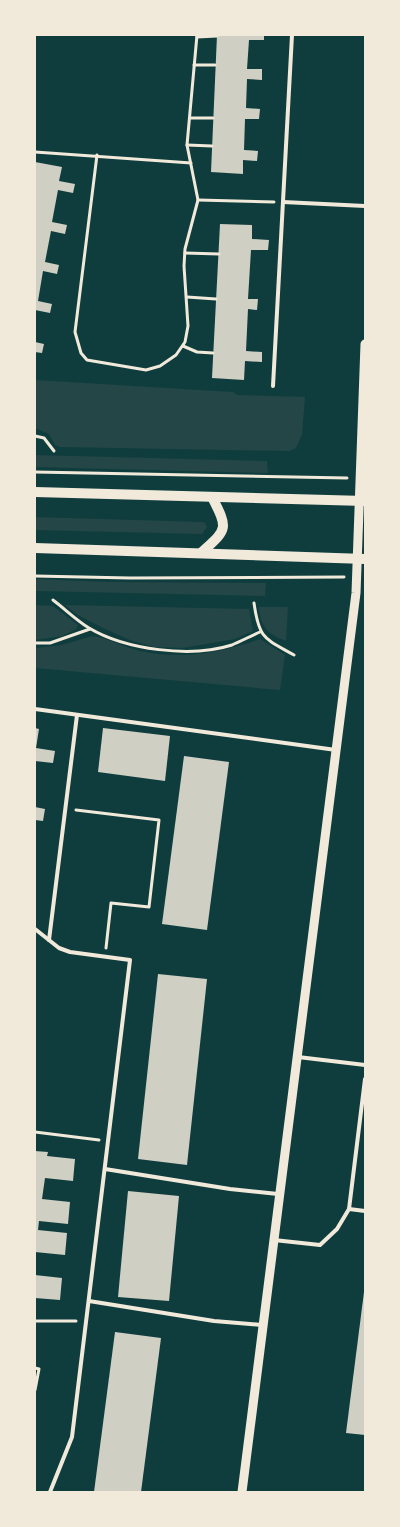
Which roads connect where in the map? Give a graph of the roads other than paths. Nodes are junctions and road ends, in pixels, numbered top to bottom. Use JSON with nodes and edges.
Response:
{"nodes":[{"id":1,"x":292,"y":35,"type":"edge"},
{"id":2,"x":283,"y":202,"type":"junction"},
{"id":3,"x":365,"y":206,"type":"edge"},
{"id":4,"x":365,"y":344,"type":"edge"},
{"id":5,"x":273,"y":386,"type":"dead end"},
{"id":6,"x":35,"y":492,"type":"edge"},
{"id":7,"x":212,"y":498,"type":"junction"},
{"id":8,"x":362,"y":501,"type":"edge"},
{"id":9,"x":35,"y":548,"type":"edge"},
{"id":10,"x":201,"y":553,"type":"junction"},
{"id":11,"x":361,"y":559,"type":"edge"},
{"id":12,"x":35,"y":709,"type":"edge"},
{"id":13,"x":77,"y":715,"type":"junction"},
{"id":14,"x":336,"y":750,"type":"junction"},
{"id":15,"x":35,"y":929,"type":"edge"},
{"id":16,"x":49,"y":940,"type":"junction"},
{"id":17,"x":297,"y":1056,"type":"junction"},
{"id":18,"x":365,"y":1065,"type":"edge"},
{"id":19,"x":365,"y":1079,"type":"edge"},
{"id":20,"x":105,"y":1169,"type":"junction"},
{"id":21,"x":280,"y":1194,"type":"junction"},
{"id":22,"x":349,"y":1209,"type":"junction"},
{"id":23,"x":365,"y":1211,"type":"edge"},
{"id":24,"x":274,"y":1240,"type":"junction"},
{"id":25,"x":89,"y":1301,"type":"junction"},
{"id":26,"x":263,"y":1326,"type":"junction"},
{"id":27,"x":50,"y":1492,"type":"edge"},
{"id":28,"x":242,"y":1492,"type":"edge"}],
"edges":[{"from":1,"to":2,"type":"lane"},
{"from":2,"to":3,"type":"lane"},
{"from":2,"to":5,"type":"lane"},
{"from":4,"to":8,"type":"street"},
{"from":6,"to":7,"type":"main road"},
{"from":7,"to":8,"type":"main road"},
{"from":7,"to":10,"type":"main road"},
{"from":8,"to":11,"type":"street"},
{"from":9,"to":10,"type":"main road"},
{"from":10,"to":11,"type":"main road"},
{"from":11,"to":14,"type":"street"},
{"from":12,"to":13,"type":"lane"},
{"from":13,"to":14,"type":"lane"},
{"from":13,"to":16,"type":"lane"},
{"from":14,"to":17,"type":"street"},
{"from":15,"to":16,"type":"lane"},
{"from":16,"to":20,"type":"lane"},
{"from":17,"to":18,"type":"lane"},
{"from":17,"to":21,"type":"street"},
{"from":19,"to":22,"type":"lane"},
{"from":20,"to":21,"type":"lane"},
{"from":20,"to":25,"type":"lane"},
{"from":21,"to":24,"type":"street"},
{"from":22,"to":23,"type":"lane"},
{"from":22,"to":24,"type":"lane"},
{"from":24,"to":26,"type":"street"},
{"from":25,"to":26,"type":"lane"},
{"from":25,"to":27,"type":"lane"},
{"from":26,"to":28,"type":"street"}]}
